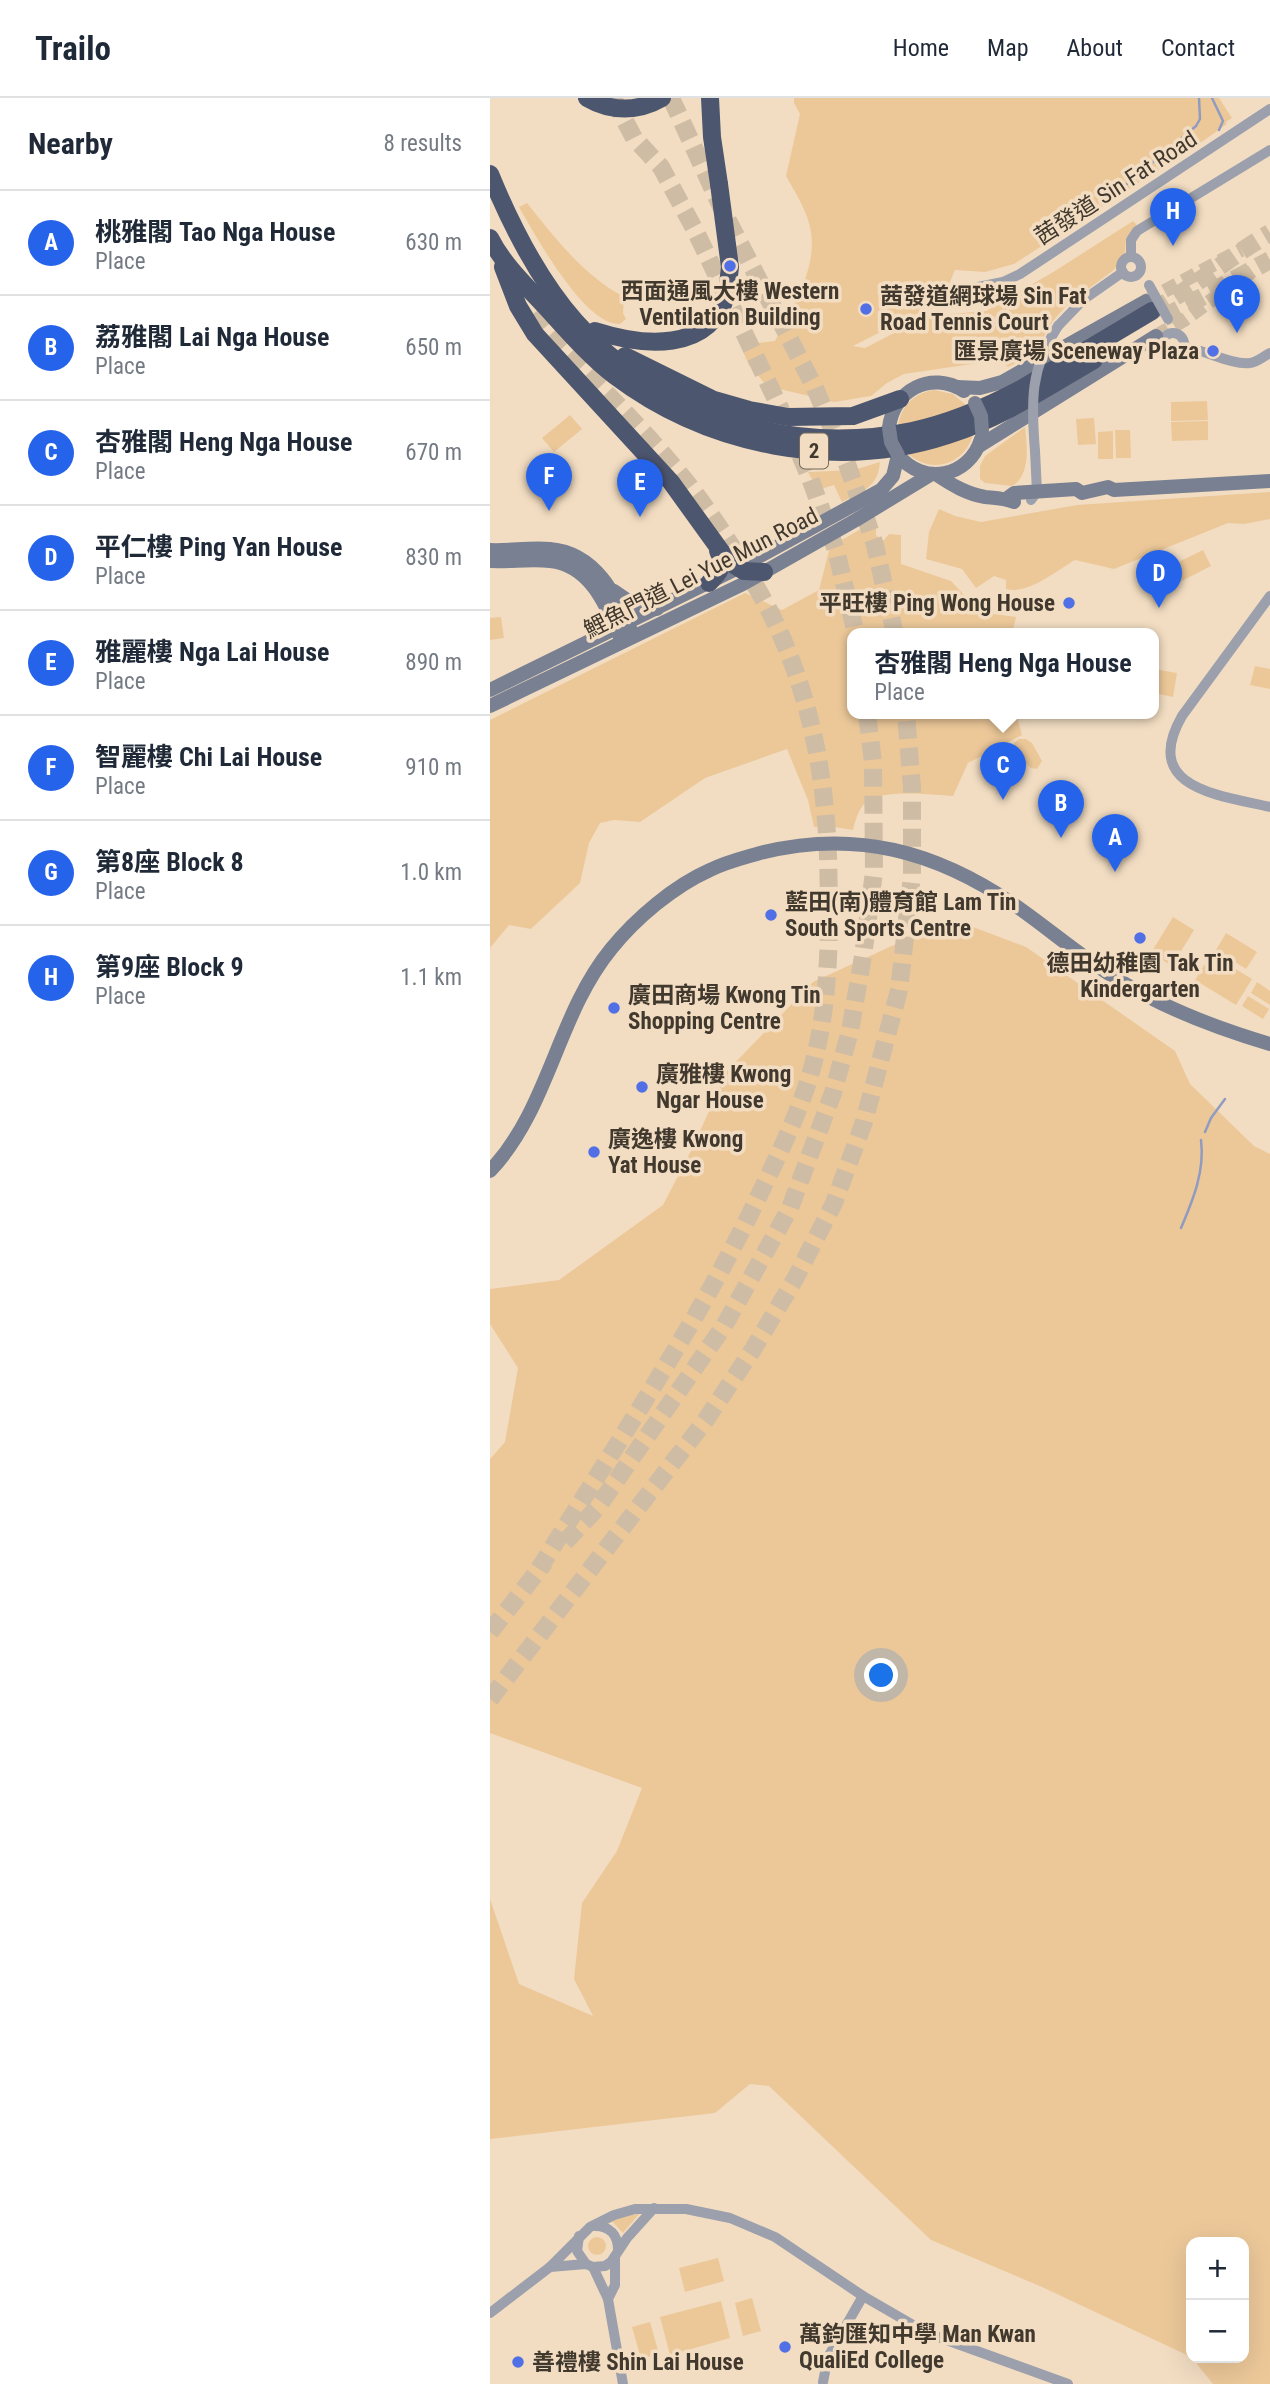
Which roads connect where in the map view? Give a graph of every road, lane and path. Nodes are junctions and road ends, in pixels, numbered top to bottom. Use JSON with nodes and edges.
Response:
{"nodes":[{"id":1,"x":587,"y":98,"type":"edge"},
{"id":2,"x":662,"y":98,"type":"edge"},
{"id":3,"x":710,"y":98,"type":"edge"},
{"id":4,"x":1270,"y":109,"type":"edge"},
{"id":5,"x":1270,"y":150,"type":"edge"},
{"id":6,"x":490,"y":174,"type":"edge"},
{"id":7,"x":491,"y":240,"type":"edge"},
{"id":8,"x":1130,"y":257,"type":"junction"},
{"id":9,"x":532,"y":258,"type":"junction"},
{"id":10,"x":1123,"y":272,"type":"junction"},
{"id":11,"x":1139,"y":273,"type":"junction"},
{"id":12,"x":508,"y":277,"type":"junction"},
{"id":13,"x":978,"y":287,"type":"dead end"},
{"id":14,"x":533,"y":314,"type":"tunnel mouth"},
{"id":15,"x":1153,"y":318,"type":"junction"},
{"id":16,"x":595,"y":331,"type":"junction"},
{"id":17,"x":1173,"y":333,"type":"junction"},
{"id":18,"x":1183,"y":347,"type":"junction"},
{"id":19,"x":1270,"y":352,"type":"edge"},
{"id":20,"x":1059,"y":374,"type":"junction"},
{"id":21,"x":957,"y":387,"type":"junction"},
{"id":22,"x":900,"y":399,"type":"junction"},
{"id":23,"x":979,"y":446,"type":"junction"},
{"id":24,"x":898,"y":455,"type":"junction"},
{"id":25,"x":971,"y":459,"type":"junction"},
{"id":26,"x":933,"y":475,"type":"junction"},
{"id":27,"x":1270,"y":481,"type":"edge"},
{"id":28,"x":974,"y":494,"type":"junction"},
{"id":29,"x":1034,"y":496,"type":"junction"},
{"id":30,"x":717,"y":548,"type":"junction"},
{"id":31,"x":490,"y":550,"type":"edge"},
{"id":32,"x":490,"y":561,"type":"edge"},
{"id":33,"x":738,"y":568,"type":"junction"},
{"id":34,"x":764,"y":572,"type":"junction"},
{"id":35,"x":709,"y":583,"type":"junction"},
{"id":36,"x":610,"y":588,"type":"junction"},
{"id":37,"x":1270,"y":596,"type":"edge"},
{"id":38,"x":657,"y":609,"type":"junction"},
{"id":39,"x":625,"y":633,"type":"junction"},
{"id":40,"x":490,"y":690,"type":"edge"},
{"id":41,"x":490,"y":706,"type":"edge"},
{"id":42,"x":1270,"y":807,"type":"edge"},
{"id":43,"x":1270,"y":1044,"type":"edge"},
{"id":44,"x":490,"y":1171,"type":"edge"},
{"id":45,"x":654,"y":2208,"type":"junction"},
{"id":46,"x":594,"y":2226,"type":"junction"},
{"id":47,"x":579,"y":2236,"type":"junction"},
{"id":48,"x":616,"y":2253,"type":"junction"},
{"id":49,"x":590,"y":2265,"type":"junction"},
{"id":50,"x":550,"y":2267,"type":"junction"},
{"id":51,"x":863,"y":2296,"type":"junction"},
{"id":52,"x":608,"y":2299,"type":"junction"},
{"id":53,"x":490,"y":2313,"type":"edge"},
{"id":54,"x":823,"y":2382,"type":"dead end"},
{"id":55,"x":622,"y":2384,"type":"edge"},
{"id":56,"x":1068,"y":2384,"type":"edge"}],
"edges":[{"from":1,"to":2,"type":"highway","bridge":true},
{"from":3,"to":16,"type":"highway","bridge":true},
{"from":4,"to":13,"type":"street","name":"茜發道 Sin Fat Road"},
{"from":5,"to":8,"type":"street"},
{"from":6,"to":9,"type":"highway","number":"2"},
{"from":7,"to":12,"type":"highway"},
{"from":7,"to":20,"type":"highway","number":"2"},
{"from":8,"to":10,"type":"street"},
{"from":8,"to":11,"type":"street"},
{"from":9,"to":16,"type":"highway"},
{"from":9,"to":20,"type":"highway","number":"2"},
{"from":10,"to":11,"type":"street"},
{"from":10,"to":29,"type":"street","bridge":true},
{"from":11,"to":17,"type":"street","bridge":true},
{"from":12,"to":14,"type":"highway"},
{"from":12,"to":30,"type":"highway"},
{"from":15,"to":20,"type":"highway","number":"2"},
{"from":15,"to":21,"type":"main road"},
{"from":15,"to":23,"type":"main road"},
{"from":16,"to":22,"type":"highway"},
{"from":17,"to":18,"type":"street"},
{"from":17,"to":18,"type":"street"},
{"from":18,"to":19,"type":"street"},
{"from":21,"to":22,"type":"main road"},
{"from":21,"to":23,"type":"main road","bridge":true},
{"from":22,"to":24,"type":"main road","bridge":true},
{"from":23,"to":25,"type":"main road"},
{"from":24,"to":26,"type":"main road"},
{"from":24,"to":33,"type":"main road","name":"鯉魚門道 Lei Yue Mun Road"},
{"from":25,"to":26,"type":"main road"},
{"from":25,"to":28,"type":"main road"},
{"from":26,"to":28,"type":"main road"},
{"from":26,"to":34,"type":"main road","name":"鯉魚門道 Lei Yue Mun Road"},
{"from":27,"to":29,"type":"main road"},
{"from":28,"to":29,"type":"main road"},
{"from":30,"to":33,"type":"highway"},
{"from":30,"to":35,"type":"highway"},
{"from":31,"to":36,"type":"main road"},
{"from":32,"to":39,"type":"main road"},
{"from":33,"to":34,"type":"highway"},
{"from":33,"to":35,"type":"main road","name":"鯉魚門道 Lei Yue Mun Road"},
{"from":34,"to":39,"type":"main road","name":"鯉魚門道 Lei Yue Mun Road"},
{"from":35,"to":38,"type":"main road","name":"鯉魚門道 Lei Yue Mun Road"},
{"from":36,"to":38,"type":"main road"},
{"from":36,"to":39,"type":"main road"},
{"from":37,"to":42,"type":"street"},
{"from":38,"to":39,"type":"main road","name":"鯉魚門道 Lei Yue Mun Road"},
{"from":39,"to":40,"type":"main road","name":"鯉魚門道 Lei Yue Mun Road"},
{"from":39,"to":41,"type":"main road","name":"鯉魚門道 Lei Yue Mun Road"},
{"from":43,"to":44,"type":"main road"},
{"from":45,"to":46,"type":"street"},
{"from":45,"to":48,"type":"street"},
{"from":45,"to":51,"type":"street"},
{"from":46,"to":47,"type":"street"},
{"from":46,"to":48,"type":"street"},
{"from":47,"to":49,"type":"street"},
{"from":47,"to":50,"type":"street"},
{"from":48,"to":49,"type":"street"},
{"from":48,"to":52,"type":"street"},
{"from":49,"to":50,"type":"street"},
{"from":49,"to":52,"type":"street"},
{"from":50,"to":53,"type":"street"},
{"from":51,"to":54,"type":"street"},
{"from":51,"to":56,"type":"street"},
{"from":52,"to":55,"type":"street"}]}
